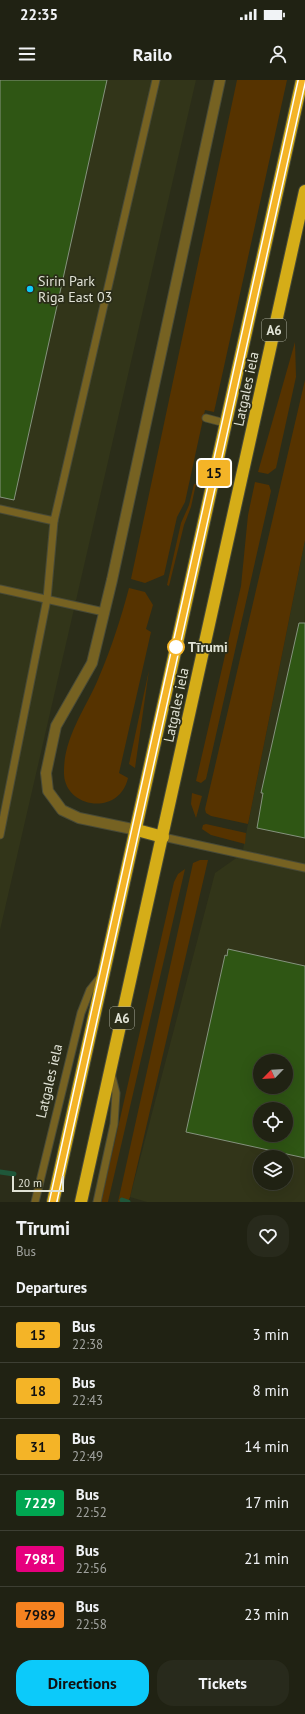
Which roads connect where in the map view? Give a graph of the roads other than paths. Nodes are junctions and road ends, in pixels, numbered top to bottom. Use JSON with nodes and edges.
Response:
{"nodes":[{"id":1,"x":156,"y":80,"type":"edge"},
{"id":2,"x":220,"y":80,"type":"edge"},
{"id":3,"x":302,"y":80,"type":"edge"},
{"id":4,"x":305,"y":191,"type":"edge"},
{"id":5,"x":206,"y":418,"type":"dead end"},
{"id":6,"x":225,"y":423,"type":"junction"},
{"id":7,"x":0,"y":509,"type":"edge"},
{"id":8,"x":54,"y":521,"type":"junction"},
{"id":9,"x":0,"y":589,"type":"edge"},
{"id":10,"x":47,"y":599,"type":"junction"},
{"id":11,"x":104,"y":612,"type":"junction"},
{"id":12,"x":137,"y":830,"type":"junction"},
{"id":13,"x":0,"y":835,"type":"edge"},
{"id":14,"x":163,"y":837,"type":"junction"},
{"id":15,"x":305,"y":868,"type":"edge"},
{"id":16,"x":104,"y":972,"type":"junction"},
{"id":17,"x":111,"y":1069,"type":"junction"},
{"id":18,"x":35,"y":1202,"type":"edge"},
{"id":19,"x":53,"y":1202,"type":"edge"},
{"id":20,"x":81,"y":1202,"type":"edge"},
{"id":21,"x":97,"y":1202,"type":"edge"}],
"edges":[{"from":1,"to":8,"type":"lane"},
{"from":2,"to":11,"type":"street"},
{"from":3,"to":6,"type":"highway","name":"Latgales iela","number":"A6"},
{"from":4,"to":14,"type":"highway","name":"Latgales iela","number":"A6"},
{"from":5,"to":6,"type":"lane"},
{"from":6,"to":12,"type":"highway","name":"Latgales iela","number":"A6"},
{"from":7,"to":8,"type":"lane"},
{"from":8,"to":10,"type":"lane"},
{"from":9,"to":10,"type":"lane"},
{"from":10,"to":11,"type":"lane"},
{"from":10,"to":13,"type":"lane"},
{"from":11,"to":12,"type":"street"},
{"from":12,"to":14,"type":"highway"},
{"from":12,"to":16,"type":"highway","name":"Latgales iela","number":"A6"},
{"from":14,"to":15,"type":"lane"},
{"from":14,"to":17,"type":"highway","name":"Latgales iela","number":"A6"},
{"from":16,"to":18,"type":"lane","name":"Latgales iela","number":"A6"},
{"from":16,"to":19,"type":"highway","name":"Latgales iela","number":"A6"},
{"from":17,"to":20,"type":"highway","name":"Latgales iela","number":"A6"},
{"from":17,"to":21,"type":"lane"}]}
